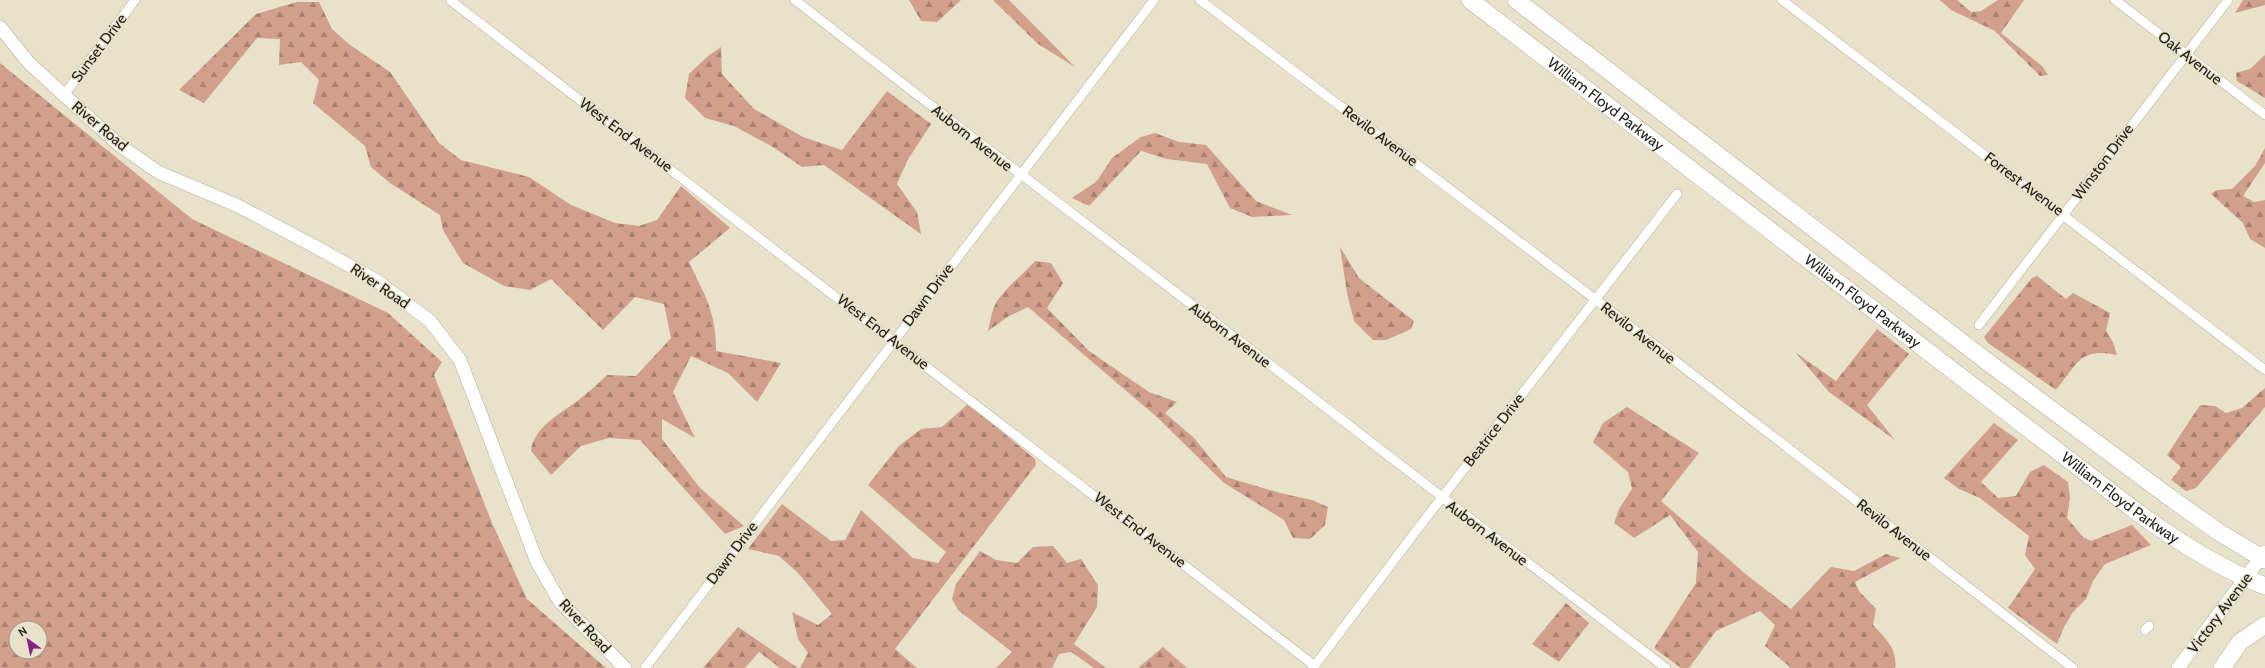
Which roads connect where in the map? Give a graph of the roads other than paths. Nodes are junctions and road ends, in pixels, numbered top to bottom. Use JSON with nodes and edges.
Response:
{"nodes":[{"id":1,"x":135,"y":0,"type":"edge"},
{"id":2,"x":450,"y":0,"type":"edge"},
{"id":3,"x":795,"y":0,"type":"edge"},
{"id":4,"x":1154,"y":0,"type":"edge"},
{"id":5,"x":1200,"y":0,"type":"edge"},
{"id":6,"x":1470,"y":0,"type":"edge"},
{"id":7,"x":1516,"y":0,"type":"edge"},
{"id":8,"x":1782,"y":0,"type":"edge"},
{"id":9,"x":2115,"y":0,"type":"edge"},
{"id":10,"x":2228,"y":0,"type":"edge"},
{"id":11,"x":0,"y":27,"type":"edge"},
{"id":12,"x":2186,"y":54,"type":"junction"},
{"id":13,"x":64,"y":95,"type":"junction"},
{"id":14,"x":2265,"y":115,"type":"edge"},
{"id":15,"x":1020,"y":175,"type":"junction"},
{"id":16,"x":1677,"y":194,"type":"dead end"},
{"id":17,"x":2064,"y":214,"type":"junction"},
{"id":18,"x":1594,"y":299,"type":"junction"},
{"id":19,"x":1979,"y":325,"type":"dead end"},
{"id":20,"x":894,"y":340,"type":"junction"},
{"id":21,"x":2265,"y":370,"type":"edge"},
{"id":22,"x":1442,"y":499,"type":"junction"},
{"id":23,"x":2264,"y":556,"type":"edge"},
{"id":24,"x":2246,"y":579,"type":"junction"},
{"id":25,"x":2265,"y":586,"type":"edge"},
{"id":26,"x":2265,"y":625,"type":"edge"},
{"id":27,"x":1314,"y":667,"type":"edge"},
{"id":28,"x":625,"y":668,"type":"edge"},
{"id":29,"x":645,"y":668,"type":"edge"},
{"id":30,"x":1666,"y":668,"type":"edge"},
{"id":31,"x":2073,"y":668,"type":"edge"},
{"id":32,"x":2178,"y":668,"type":"edge"},
{"id":33,"x":2222,"y":668,"type":"edge"}],
"edges":[{"from":1,"to":13,"type":"street","name":"Sunset Drive"},
{"from":2,"to":20,"type":"street","name":"West End Avenue"},
{"from":3,"to":15,"type":"street","name":"Auborn Avenue"},
{"from":4,"to":15,"type":"street","name":"Dawn Drive"},
{"from":5,"to":18,"type":"street","name":"Revilo Avenue"},
{"from":6,"to":24,"type":"highway","name":"William Floyd Parkway"},
{"from":7,"to":23,"type":"highway","name":"William Floyd Parkway"},
{"from":8,"to":17,"type":"street","name":"Forrest Avenue"},
{"from":9,"to":12,"type":"street","name":"Oak Avenue"},
{"from":10,"to":12,"type":"street","name":"Winston Drive"},
{"from":11,"to":13,"type":"street","name":"River Road"},
{"from":12,"to":14,"type":"street","name":"Oak Avenue"},
{"from":12,"to":17,"type":"street","name":"Winston Drive"},
{"from":13,"to":28,"type":"street","name":"River Road"},
{"from":15,"to":20,"type":"street","name":"Dawn Drive"},
{"from":15,"to":22,"type":"street","name":"Auborn Avenue"},
{"from":16,"to":18,"type":"street","name":"Beatrice Drive"},
{"from":17,"to":19,"type":"street","name":"Winston Drive"},
{"from":17,"to":21,"type":"street","name":"Forrest Avenue"},
{"from":18,"to":22,"type":"street","name":"Beatrice Drive"},
{"from":18,"to":31,"type":"street","name":"Revilo Avenue"},
{"from":20,"to":27,"type":"street","name":"West End Avenue"},
{"from":20,"to":29,"type":"street","name":"Dawn Drive"},
{"from":22,"to":27,"type":"street","name":"Beatrice Drive"},
{"from":22,"to":30,"type":"street","name":"Auborn Avenue"},
{"from":23,"to":24,"type":"street","name":"Victory Avenue"},
{"from":24,"to":25,"type":"highway","name":"William Floyd Parkway"},
{"from":24,"to":32,"type":"street","name":"Victory Avenue"},
{"from":26,"to":33,"type":"highway"}]}
